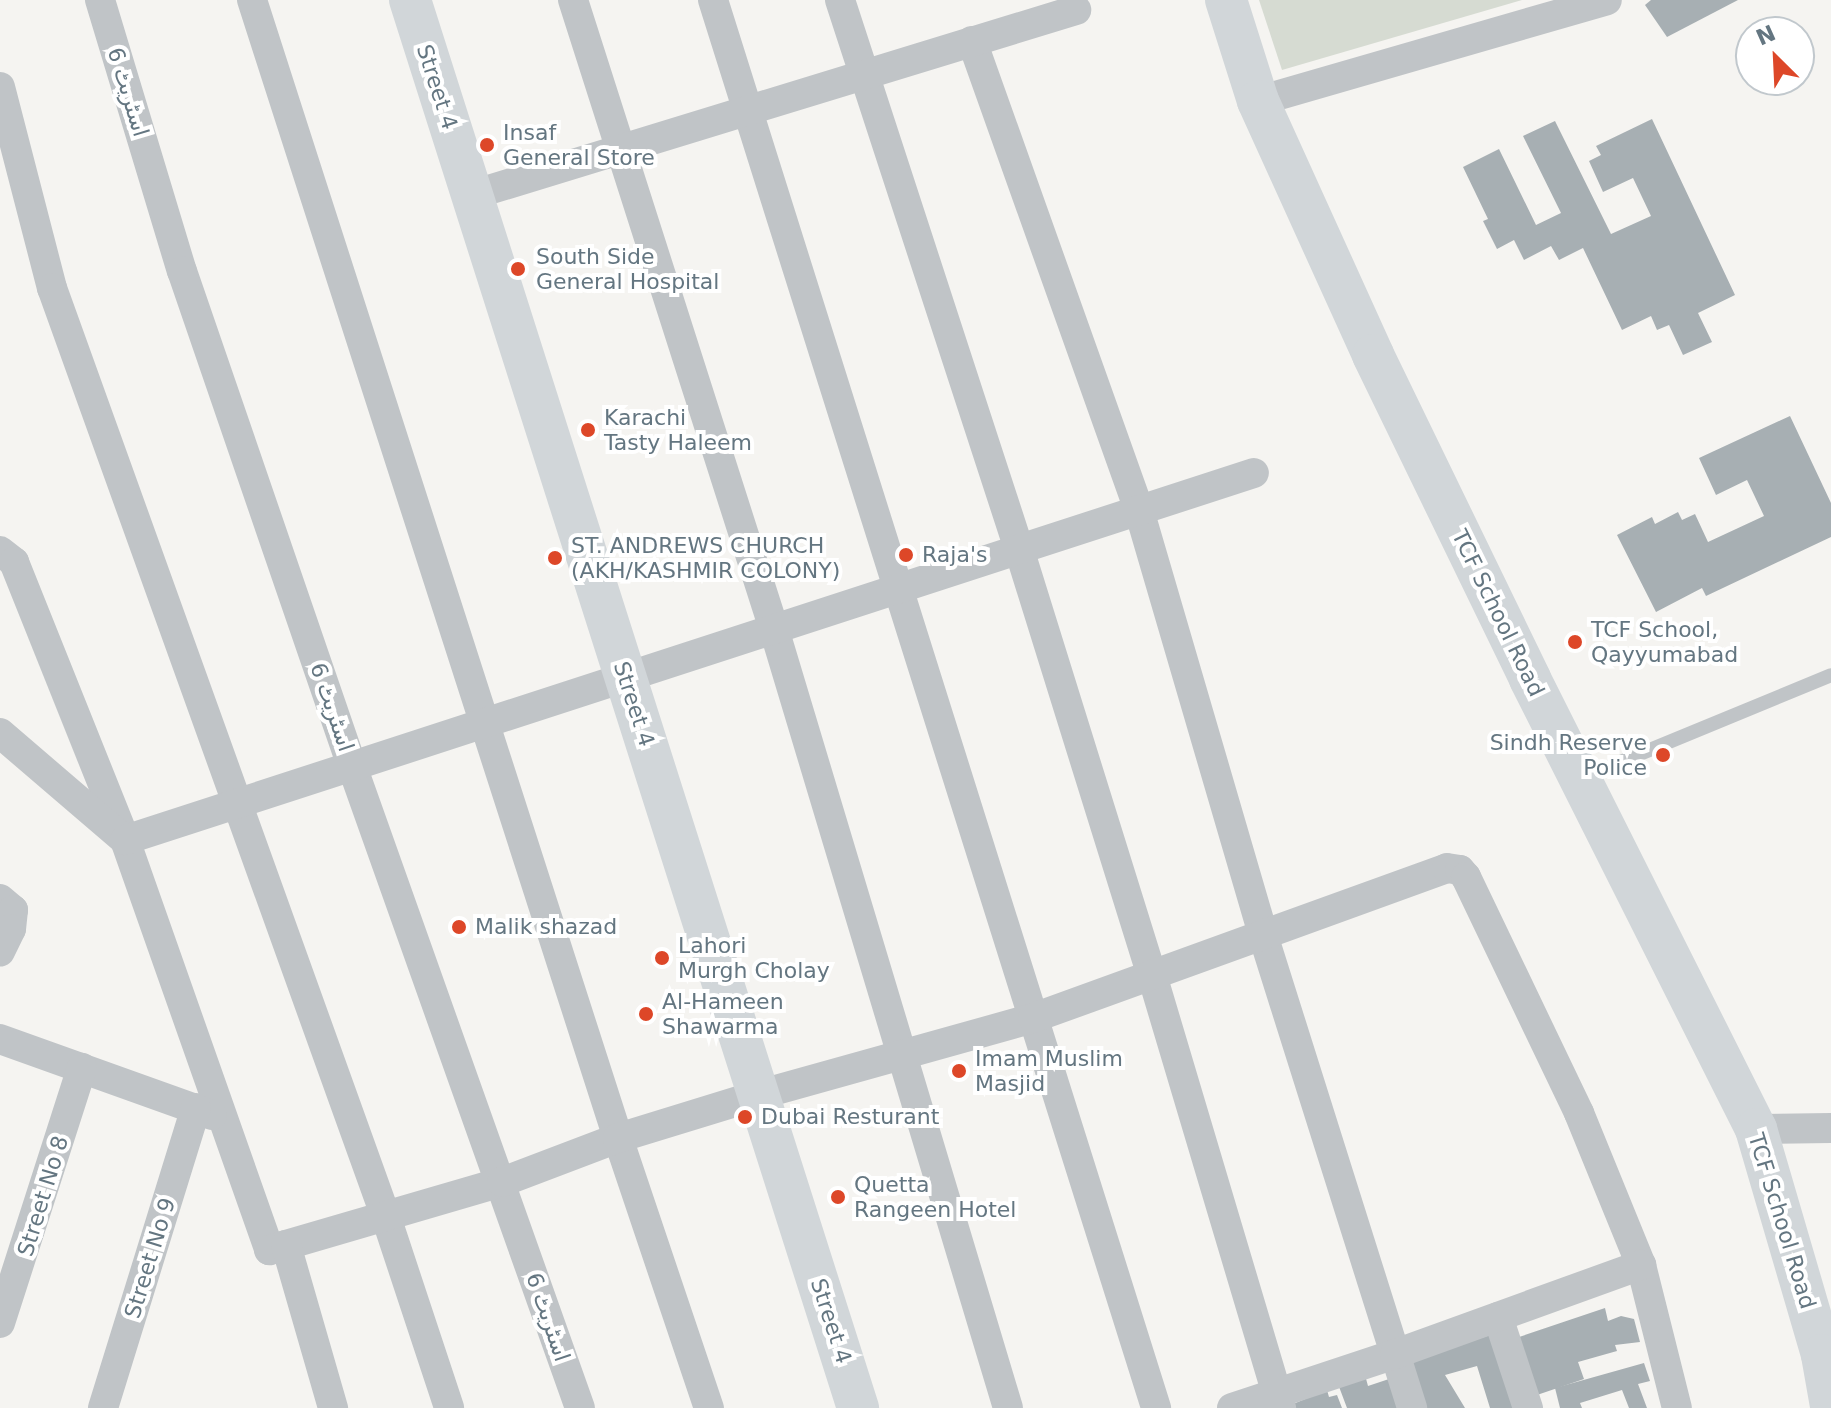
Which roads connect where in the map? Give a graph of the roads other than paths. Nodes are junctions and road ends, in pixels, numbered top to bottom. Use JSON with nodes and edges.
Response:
{"nodes":[{"id":1,"x":100,"y":0,"type":"edge"},
{"id":2,"x":252,"y":0,"type":"edge"},
{"id":3,"x":410,"y":0,"type":"edge"},
{"id":4,"x":573,"y":0,"type":"edge"},
{"id":5,"x":713,"y":0,"type":"edge"},
{"id":6,"x":840,"y":0,"type":"edge"},
{"id":7,"x":1226,"y":0,"type":"edge"},
{"id":8,"x":1607,"y":0,"type":"edge"},
{"id":9,"x":1076,"y":10,"type":"dead end"},
{"id":10,"x":972,"y":41,"type":"junction"},
{"id":11,"x":866,"y":74,"type":"junction"},
{"id":12,"x":0,"y":87,"type":"edge"},
{"id":13,"x":1258,"y":101,"type":"junction"},
{"id":14,"x":747,"y":110,"type":"junction"},
{"id":15,"x":620,"y":150,"type":"junction"},
{"id":16,"x":472,"y":195,"type":"junction"},
{"id":17,"x":1254,"y":473,"type":"dead end"},
{"id":18,"x":1139,"y":510,"type":"junction"},
{"id":19,"x":1019,"y":549,"type":"junction"},
{"id":20,"x":0,"y":551,"type":"edge"},
{"id":21,"x":897,"y":589,"type":"junction"},
{"id":22,"x":774,"y":629,"type":"junction"},
{"id":23,"x":1831,"y":675,"type":"edge"},
{"id":24,"x":625,"y":677,"type":"junction"},
{"id":25,"x":486,"y":722,"type":"junction"},
{"id":26,"x":0,"y":733,"type":"edge"},
{"id":27,"x":352,"y":766,"type":"junction"},
{"id":28,"x":1580,"y":779,"type":"junction"},
{"id":29,"x":238,"y":803,"type":"junction"},
{"id":30,"x":125,"y":840,"type":"junction"},
{"id":31,"x":0,"y":899,"type":"edge"},
{"id":32,"x":1263,"y":935,"type":"junction"},
{"id":33,"x":0,"y":952,"type":"edge"},
{"id":34,"x":1152,"y":975,"type":"junction"},
{"id":35,"x":1033,"y":1018,"type":"junction"},
{"id":36,"x":0,"y":1039,"type":"edge"},
{"id":37,"x":902,"y":1055,"type":"junction"},
{"id":38,"x":82,"y":1068,"type":"junction"},
{"id":39,"x":758,"y":1095,"type":"junction"},
{"id":40,"x":196,"y":1108,"type":"junction"},
{"id":41,"x":224,"y":1121,"type":"junction"},
{"id":42,"x":1831,"y":1128,"type":"edge"},
{"id":43,"x":1756,"y":1129,"type":"junction"},
{"id":44,"x":618,"y":1138,"type":"junction"},
{"id":45,"x":502,"y":1182,"type":"junction"},
{"id":46,"x":386,"y":1217,"type":"junction"},
{"id":47,"x":286,"y":1245,"type":"junction"},
{"id":48,"x":11,"y":1262,"type":"edge"},
{"id":49,"x":1641,"y":1265,"type":"junction"},
{"id":50,"x":1498,"y":1317,"type":"junction"},
{"id":51,"x":0,"y":1323,"type":"edge"},
{"id":52,"x":1395,"y":1354,"type":"junction"},
{"id":53,"x":1279,"y":1401,"type":"edge"},
{"id":54,"x":1831,"y":1406,"type":"edge"},
{"id":55,"x":103,"y":1408,"type":"edge"},
{"id":56,"x":333,"y":1408,"type":"edge"},
{"id":57,"x":449,"y":1408,"type":"edge"},
{"id":58,"x":580,"y":1408,"type":"edge"},
{"id":59,"x":709,"y":1408,"type":"edge"},
{"id":60,"x":858,"y":1408,"type":"edge"},
{"id":61,"x":1008,"y":1408,"type":"edge"},
{"id":62,"x":1156,"y":1408,"type":"edge"},
{"id":63,"x":1232,"y":1408,"type":"edge"},
{"id":64,"x":1412,"y":1408,"type":"edge"},
{"id":65,"x":1528,"y":1408,"type":"edge"},
{"id":66,"x":1677,"y":1408,"type":"edge"}],
"edges":[{"from":1,"to":27,"type":"street","name":"اسٹریٹ 6"},
{"from":2,"to":25,"type":"street"},
{"from":3,"to":16,"type":"street","name":"Street 4"},
{"from":4,"to":15,"type":"street"},
{"from":5,"to":14,"type":"street"},
{"from":6,"to":11,"type":"street"},
{"from":7,"to":13,"type":"street","name":"TCF School Road"},
{"from":8,"to":13,"type":"street"},
{"from":9,"to":10,"type":"street"},
{"from":10,"to":11,"type":"street"},
{"from":10,"to":18,"type":"street"},
{"from":11,"to":14,"type":"street"},
{"from":11,"to":19,"type":"street"},
{"from":12,"to":29,"type":"street"},
{"from":13,"to":28,"type":"street","name":"TCF School Road"},
{"from":14,"to":15,"type":"street"},
{"from":14,"to":21,"type":"street"},
{"from":15,"to":16,"type":"street"},
{"from":15,"to":22,"type":"street"},
{"from":16,"to":24,"type":"street","name":"Street 4"},
{"from":17,"to":18,"type":"street"},
{"from":18,"to":19,"type":"street"},
{"from":18,"to":32,"type":"street"},
{"from":19,"to":21,"type":"street"},
{"from":19,"to":34,"type":"street"},
{"from":20,"to":30,"type":"street"},
{"from":21,"to":22,"type":"street"},
{"from":21,"to":35,"type":"street"},
{"from":22,"to":24,"type":"street"},
{"from":22,"to":37,"type":"street"},
{"from":23,"to":28,"type":"lane"},
{"from":24,"to":25,"type":"street"},
{"from":24,"to":39,"type":"street","name":"Street 4"},
{"from":25,"to":27,"type":"street"},
{"from":25,"to":44,"type":"street"},
{"from":26,"to":30,"type":"street"},
{"from":27,"to":29,"type":"street"},
{"from":27,"to":45,"type":"street","name":"اسٹریٹ 6"},
{"from":28,"to":43,"type":"street","name":"TCF School Road"},
{"from":29,"to":30,"type":"street"},
{"from":29,"to":46,"type":"street"},
{"from":30,"to":41,"type":"street"},
{"from":31,"to":33,"type":"street"},
{"from":32,"to":34,"type":"street"},
{"from":32,"to":49,"type":"street"},
{"from":32,"to":52,"type":"street"},
{"from":34,"to":35,"type":"street"},
{"from":34,"to":53,"type":"street"},
{"from":35,"to":37,"type":"street"},
{"from":35,"to":62,"type":"street"},
{"from":36,"to":38,"type":"street"},
{"from":37,"to":39,"type":"street"},
{"from":37,"to":61,"type":"street"},
{"from":38,"to":40,"type":"street"},
{"from":38,"to":48,"type":"street","name":"Street No 8"},
{"from":39,"to":44,"type":"street"},
{"from":39,"to":60,"type":"street","name":"Street 4"},
{"from":40,"to":41,"type":"street"},
{"from":40,"to":55,"type":"street","name":"Street No 9"},
{"from":41,"to":47,"type":"street"},
{"from":42,"to":43,"type":"street"},
{"from":43,"to":54,"type":"street","name":"TCF School Road"},
{"from":44,"to":45,"type":"street"},
{"from":44,"to":59,"type":"street"},
{"from":45,"to":46,"type":"street"},
{"from":45,"to":58,"type":"street","name":"اسٹریٹ 6"},
{"from":46,"to":47,"type":"street"},
{"from":46,"to":57,"type":"street"},
{"from":47,"to":56,"type":"street"},
{"from":48,"to":51,"type":"street","name":"Street No 8"},
{"from":49,"to":50,"type":"street"},
{"from":49,"to":66,"type":"street"},
{"from":50,"to":52,"type":"street"},
{"from":50,"to":65,"type":"street"},
{"from":52,"to":53,"type":"street"},
{"from":52,"to":64,"type":"street"},
{"from":53,"to":63,"type":"street"}]}
